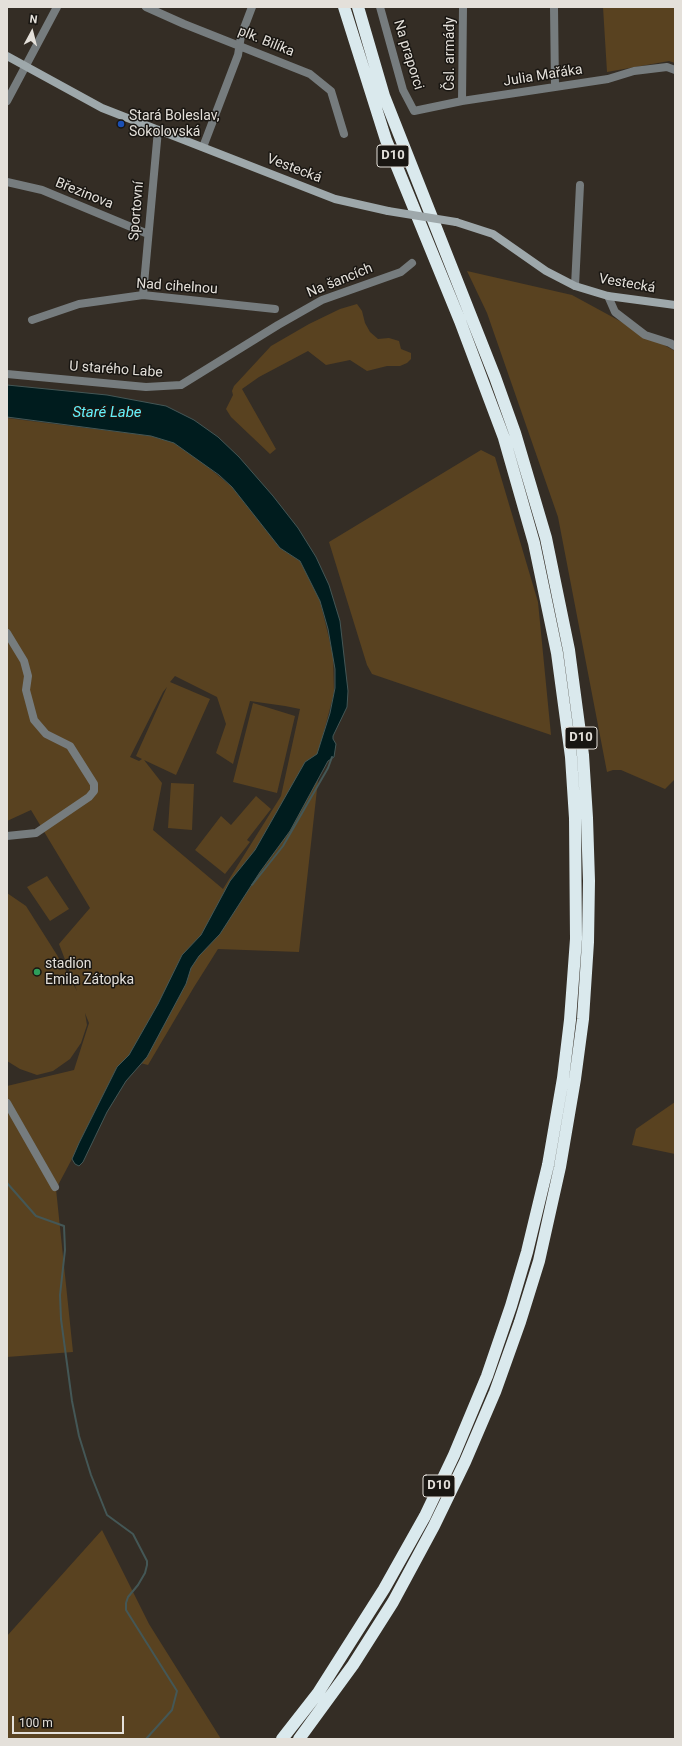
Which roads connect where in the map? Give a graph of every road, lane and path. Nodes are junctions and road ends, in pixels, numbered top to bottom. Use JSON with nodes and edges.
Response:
{"nodes":[{"id":1,"x":57,"y":7,"type":"edge"},
{"id":2,"x":146,"y":7,"type":"edge"},
{"id":3,"x":252,"y":7,"type":"edge"},
{"id":4,"x":344,"y":7,"type":"edge"},
{"id":5,"x":358,"y":7,"type":"edge"},
{"id":6,"x":380,"y":7,"type":"edge"},
{"id":7,"x":463,"y":7,"type":"edge"},
{"id":8,"x":554,"y":7,"type":"edge"},
{"id":9,"x":239,"y":45,"type":"junction"},
{"id":10,"x":7,"y":56,"type":"edge"},
{"id":11,"x":25,"y":65,"type":"junction"},
{"id":12,"x":675,"y":70,"type":"edge"},
{"id":13,"x":555,"y":87,"type":"junction"},
{"id":14,"x":7,"y":101,"type":"edge"},
{"id":15,"x":462,"y":101,"type":"junction"},
{"id":16,"x":414,"y":111,"type":"joint"},
{"id":17,"x":158,"y":130,"type":"junction"},
{"id":18,"x":344,"y":134,"type":"dead end"},
{"id":19,"x":203,"y":148,"type":"junction"},
{"id":20,"x":7,"y":182,"type":"edge"},
{"id":21,"x":580,"y":185,"type":"dead end"},
{"id":22,"x":148,"y":234,"type":"junction"},
{"id":23,"x":412,"y":263,"type":"dead end"},
{"id":24,"x":575,"y":286,"type":"junction"},
{"id":25,"x":143,"y":295,"type":"junction"},
{"id":26,"x":608,"y":296,"type":"junction"},
{"id":27,"x":675,"y":305,"type":"edge"},
{"id":28,"x":275,"y":309,"type":"dead end"},
{"id":29,"x":32,"y":320,"type":"dead end"},
{"id":30,"x":278,"y":325,"type":"joint"},
{"id":31,"x":675,"y":346,"type":"edge"},
{"id":32,"x":7,"y":374,"type":"edge"},
{"id":33,"x":7,"y":633,"type":"edge"},
{"id":34,"x":7,"y":836,"type":"edge"},
{"id":35,"x":7,"y":1103,"type":"edge"},
{"id":36,"x":55,"y":1187,"type":"dead end"},
{"id":37,"x":282,"y":1739,"type":"edge"},
{"id":38,"x":299,"y":1739,"type":"edge"}],
"edges":[{"from":1,"to":11,"type":"street"},
{"from":2,"to":9,"type":"street","name":"plk. Bilíka"},
{"from":3,"to":9,"type":"street"},
{"from":4,"to":37,"type":"highway","number":"D10"},
{"from":5,"to":38,"type":"highway","number":"D10"},
{"from":6,"to":16,"type":"street","name":"Na praporci"},
{"from":7,"to":15,"type":"street","name":"Čsl. armády"},
{"from":8,"to":13,"type":"street"},
{"from":9,"to":18,"type":"street","name":"plk. Bilíka"},
{"from":9,"to":19,"type":"street"},
{"from":10,"to":11,"type":"street","name":"Vestecká"},
{"from":11,"to":14,"type":"street"},
{"from":11,"to":17,"type":"street","name":"Vestecká"},
{"from":12,"to":13,"type":"street","name":"Julia Mařáka"},
{"from":13,"to":15,"type":"street","name":"Julia Mařáka"},
{"from":15,"to":16,"type":"street","name":"Julia Mařáka"},
{"from":17,"to":19,"type":"street","name":"Vestecká"},
{"from":17,"to":22,"type":"street","name":"Sportovní"},
{"from":19,"to":24,"type":"street","name":"Vestecká","bridge":true},
{"from":20,"to":22,"type":"street","name":"Březinova"},
{"from":21,"to":24,"type":"street"},
{"from":22,"to":25,"type":"street","name":"Sportovní"},
{"from":23,"to":30,"type":"street","name":"Na šancích"},
{"from":24,"to":26,"type":"street","name":"Vestecká"},
{"from":25,"to":28,"type":"street","name":"Nad cihelnou"},
{"from":25,"to":29,"type":"street","name":"Nad cihelnou"},
{"from":26,"to":27,"type":"street","name":"Vestecká"},
{"from":26,"to":31,"type":"street"},
{"from":30,"to":32,"type":"street","name":"U starého Labe"},
{"from":33,"to":34,"type":"street"},
{"from":35,"to":36,"type":"street"}]}
